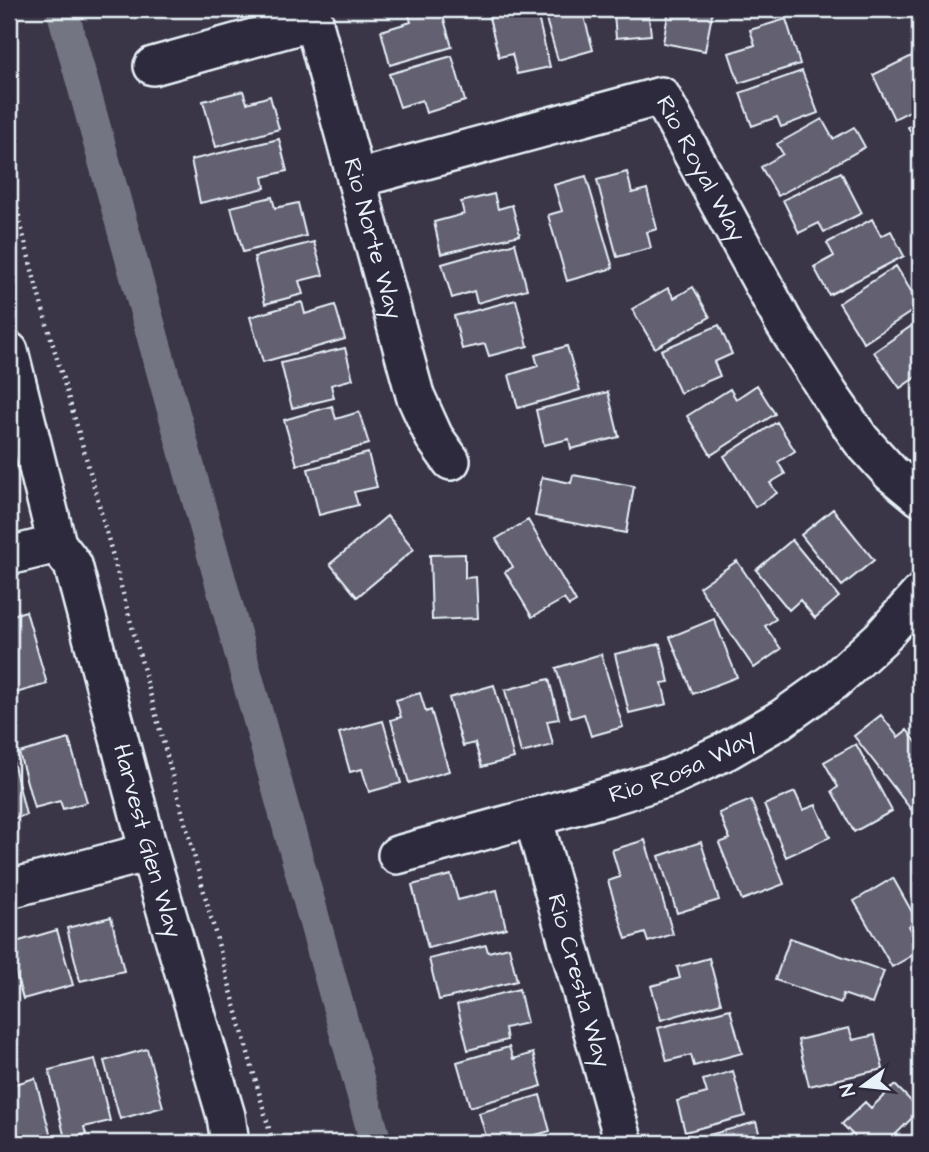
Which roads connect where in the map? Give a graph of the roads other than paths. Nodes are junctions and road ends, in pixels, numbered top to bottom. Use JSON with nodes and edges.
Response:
{"nodes":[{"id":1,"x":312,"y":15,"type":"edge"},
{"id":2,"x":153,"y":66,"type":"dead end"},
{"id":3,"x":356,"y":179,"type":"junction"},
{"id":4,"x":9,"y":351,"type":"edge"},
{"id":5,"x":451,"y":461,"type":"dead end"},
{"id":6,"x":920,"y":497,"type":"edge"},
{"id":7,"x":57,"y":544,"type":"junction"},
{"id":8,"x":9,"y":556,"type":"edge"},
{"id":9,"x":920,"y":594,"type":"edge"},
{"id":10,"x":533,"y":817,"type":"junction"},
{"id":11,"x":149,"y":852,"type":"junction"},
{"id":12,"x":397,"y":855,"type":"dead end"},
{"id":13,"x":9,"y":889,"type":"edge"},
{"id":14,"x":230,"y":1143,"type":"edge"},
{"id":15,"x":624,"y":1143,"type":"edge"}],
"edges":[{"from":1,"to":2,"type":"street"},
{"from":1,"to":3,"type":"street","name":"Rio Norte Way"},
{"from":3,"to":5,"type":"street","name":"Rio Norte Way"},
{"from":3,"to":6,"type":"street","name":"Rio Royal Way"},
{"from":4,"to":7,"type":"street","name":"Harvest Glen Way"},
{"from":7,"to":8,"type":"street"},
{"from":7,"to":11,"type":"street","name":"Harvest Glen Way"},
{"from":9,"to":10,"type":"street","name":"Rio Rosa Way"},
{"from":10,"to":12,"type":"street","name":"Rio Rosa Way"},
{"from":10,"to":15,"type":"street","name":"Rio Cresta Way"},
{"from":11,"to":13,"type":"street"},
{"from":11,"to":14,"type":"street","name":"Harvest Glen Way"}]}
